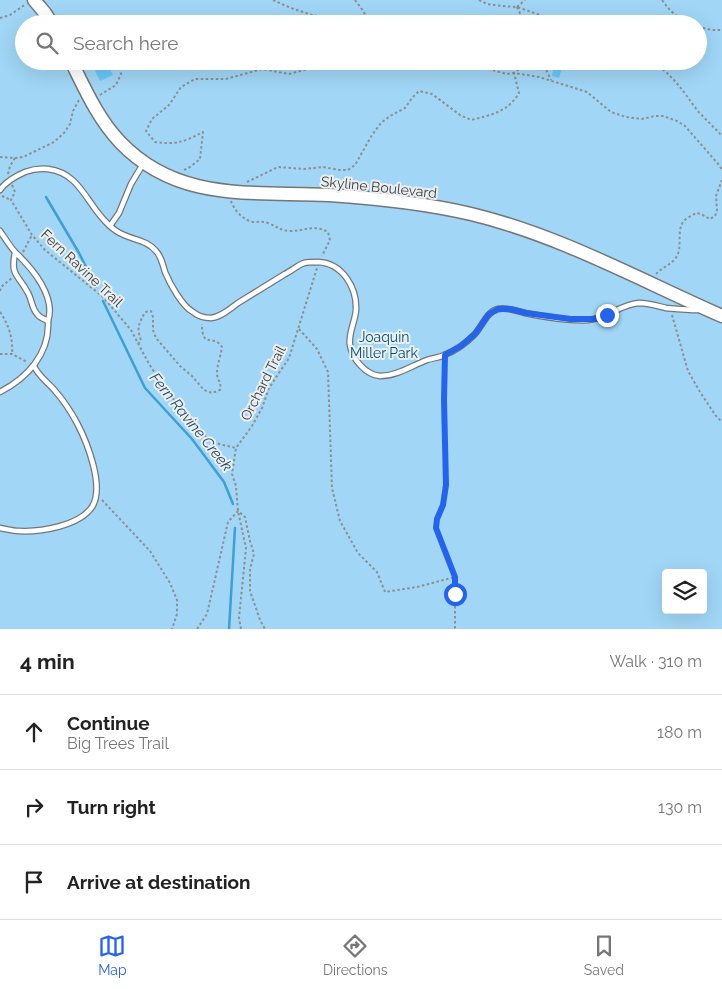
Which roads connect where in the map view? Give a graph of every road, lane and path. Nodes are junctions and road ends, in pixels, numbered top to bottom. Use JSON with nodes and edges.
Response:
{"nodes":[{"id":1,"x":35,"y":0,"type":"edge"},
{"id":2,"x":273,"y":0,"type":"edge"},
{"id":3,"x":355,"y":0,"type":"edge"},
{"id":4,"x":480,"y":0,"type":"edge"},
{"id":5,"x":525,"y":0,"type":"edge"},
{"id":6,"x":662,"y":0,"type":"edge"},
{"id":7,"x":517,"y":7,"type":"junction"},
{"id":8,"x":46,"y":15,"type":"edge"},
{"id":9,"x":312,"y":15,"type":"edge"},
{"id":10,"x":365,"y":15,"type":"edge"},
{"id":11,"x":521,"y":15,"type":"edge"},
{"id":12,"x":540,"y":15,"type":"edge"},
{"id":13,"x":675,"y":15,"type":"edge"},
{"id":14,"x":0,"y":18,"type":"edge"},
{"id":15,"x":707,"y":29,"type":"edge"},
{"id":16,"x":722,"y":30,"type":"edge"},
{"id":17,"x":76,"y":70,"type":"edge"},
{"id":18,"x":120,"y":70,"type":"edge"},
{"id":19,"x":258,"y":70,"type":"edge"},
{"id":20,"x":267,"y":70,"type":"edge"},
{"id":21,"x":304,"y":70,"type":"edge"},
{"id":22,"x":490,"y":70,"type":"edge"},
{"id":23,"x":517,"y":70,"type":"edge"},
{"id":24,"x":546,"y":70,"type":"edge"},
{"id":25,"x":663,"y":70,"type":"edge"},
{"id":26,"x":514,"y":73,"type":"junction"},
{"id":27,"x":551,"y":80,"type":"junction"},
{"id":28,"x":76,"y":94,"type":"dead end"},
{"id":29,"x":100,"y":95,"type":"dead end"},
{"id":30,"x":722,"y":136,"type":"edge"},
{"id":31,"x":0,"y":156,"type":"edge"},
{"id":32,"x":14,"y":158,"type":"junction"},
{"id":33,"x":144,"y":162,"type":"junction"},
{"id":34,"x":722,"y":170,"type":"edge"},
{"id":35,"x":169,"y":176,"type":"junction"},
{"id":36,"x":9,"y":180,"type":"junction"},
{"id":37,"x":722,"y":180,"type":"edge"},
{"id":38,"x":244,"y":183,"type":"dead end"},
{"id":39,"x":0,"y":190,"type":"edge"},
{"id":40,"x":227,"y":192,"type":"junction"},
{"id":41,"x":0,"y":196,"type":"edge"},
{"id":42,"x":12,"y":200,"type":"junction"},
{"id":43,"x":110,"y":226,"type":"junction"},
{"id":44,"x":0,"y":231,"type":"edge"},
{"id":45,"x":32,"y":235,"type":"junction"},
{"id":46,"x":15,"y":253,"type":"junction"},
{"id":47,"x":21,"y":256,"type":"junction"},
{"id":48,"x":318,"y":262,"type":"junction"},
{"id":49,"x":15,"y":276,"type":"junction"},
{"id":50,"x":649,"y":284,"type":"junction"},
{"id":51,"x":0,"y":291,"type":"edge"},
{"id":52,"x":670,"y":308,"type":"junction"},
{"id":53,"x":0,"y":312,"type":"edge"},
{"id":54,"x":716,"y":314,"type":"edge"},
{"id":55,"x":202,"y":317,"type":"junction"},
{"id":56,"x":48,"y":321,"type":"junction"},
{"id":57,"x":299,"y":327,"type":"junction"},
{"id":58,"x":138,"y":344,"type":"junction"},
{"id":59,"x":0,"y":354,"type":"edge"},
{"id":60,"x":12,"y":354,"type":"junction"},
{"id":61,"x":445,"y":355,"type":"junction"},
{"id":62,"x":34,"y":366,"type":"junction"},
{"id":63,"x":0,"y":392,"type":"edge"},
{"id":64,"x":722,"y":422,"type":"edge"},
{"id":65,"x":236,"y":448,"type":"junction"},
{"id":66,"x":96,"y":494,"type":"junction"},
{"id":67,"x":238,"y":511,"type":"junction"},
{"id":68,"x":0,"y":528,"type":"edge"},
{"id":69,"x":455,"y":577,"type":"junction"},
{"id":70,"x":172,"y":629,"type":"edge"},
{"id":71,"x":198,"y":629,"type":"edge"},
{"id":72,"x":241,"y":629,"type":"edge"},
{"id":73,"x":265,"y":629,"type":"edge"},
{"id":74,"x":455,"y":629,"type":"edge"}],
"edges":[{"from":1,"to":8,"type":"main road"},
{"from":1,"to":14,"type":"path"},
{"from":2,"to":9,"type":"path"},
{"from":3,"to":10,"type":"path"},
{"from":4,"to":7,"type":"path"},
{"from":5,"to":7,"type":"path"},
{"from":6,"to":13,"type":"path"},
{"from":7,"to":11,"type":"path"},
{"from":7,"to":12,"type":"path"},
{"from":15,"to":16,"type":"path"},
{"from":17,"to":33,"type":"main road","name":"Skyline Boulevard"},
{"from":18,"to":29,"type":"path"},
{"from":19,"to":35,"type":"path"},
{"from":20,"to":21,"type":"path"},
{"from":22,"to":26,"type":"path"},
{"from":23,"to":26,"type":"path"},
{"from":24,"to":27,"type":"path"},
{"from":25,"to":30,"type":"path"},
{"from":26,"to":27,"type":"path"},
{"from":26,"to":38,"type":"path"},
{"from":27,"to":34,"type":"path"},
{"from":28,"to":32,"type":"path"},
{"from":31,"to":32,"type":"path"},
{"from":32,"to":36,"type":"path"},
{"from":33,"to":35,"type":"main road","name":"Skyline Boulevard"},
{"from":33,"to":43,"type":"lane"},
{"from":35,"to":40,"type":"main road","name":"Skyline Boulevard"},
{"from":36,"to":39,"type":"lane"},
{"from":36,"to":42,"type":"path","name":"Fern Ravine Trail"},
{"from":36,"to":43,"type":"lane"},
{"from":37,"to":50,"type":"path"},
{"from":40,"to":48,"type":"path","name":"Orchard Trail"},
{"from":40,"to":50,"type":"main road","name":"Skyline Boulevard"},
{"from":41,"to":42,"type":"path"},
{"from":42,"to":45,"type":"path","name":"Fern Ravine Trail"},
{"from":43,"to":55,"type":"lane"},
{"from":44,"to":46,"type":"lane"},
{"from":45,"to":47,"type":"path"},
{"from":45,"to":58,"type":"path","name":"Fern Ravine Trail"},
{"from":46,"to":47,"type":"lane"},
{"from":46,"to":49,"type":"lane"},
{"from":47,"to":56,"type":"lane"},
{"from":48,"to":55,"type":"lane"},
{"from":48,"to":57,"type":"path","name":"Orchard Trail"},
{"from":48,"to":61,"type":"lane"},
{"from":49,"to":51,"type":"path"},
{"from":49,"to":56,"type":"lane"},
{"from":50,"to":54,"type":"main road","name":"Skyline Boulevard"},
{"from":52,"to":54,"type":"lane"},
{"from":52,"to":61,"type":"lane"},
{"from":52,"to":64,"type":"path"},
{"from":53,"to":60,"type":"path"},
{"from":55,"to":58,"type":"path"},
{"from":56,"to":62,"type":"lane"},
{"from":57,"to":65,"type":"path","name":"Orchard Trail"},
{"from":57,"to":69,"type":"path"},
{"from":58,"to":65,"type":"path","name":"Fern Ravine Trail"},
{"from":59,"to":60,"type":"path"},
{"from":60,"to":62,"type":"path"},
{"from":61,"to":69,"type":"path"},
{"from":62,"to":63,"type":"lane"},
{"from":62,"to":66,"type":"lane"},
{"from":65,"to":67,"type":"path","name":"Orchard Trail"},
{"from":66,"to":68,"type":"lane"},
{"from":66,"to":70,"type":"path"},
{"from":67,"to":71,"type":"path"},
{"from":67,"to":72,"type":"path"},
{"from":67,"to":73,"type":"path"},
{"from":69,"to":74,"type":"path"}]}
